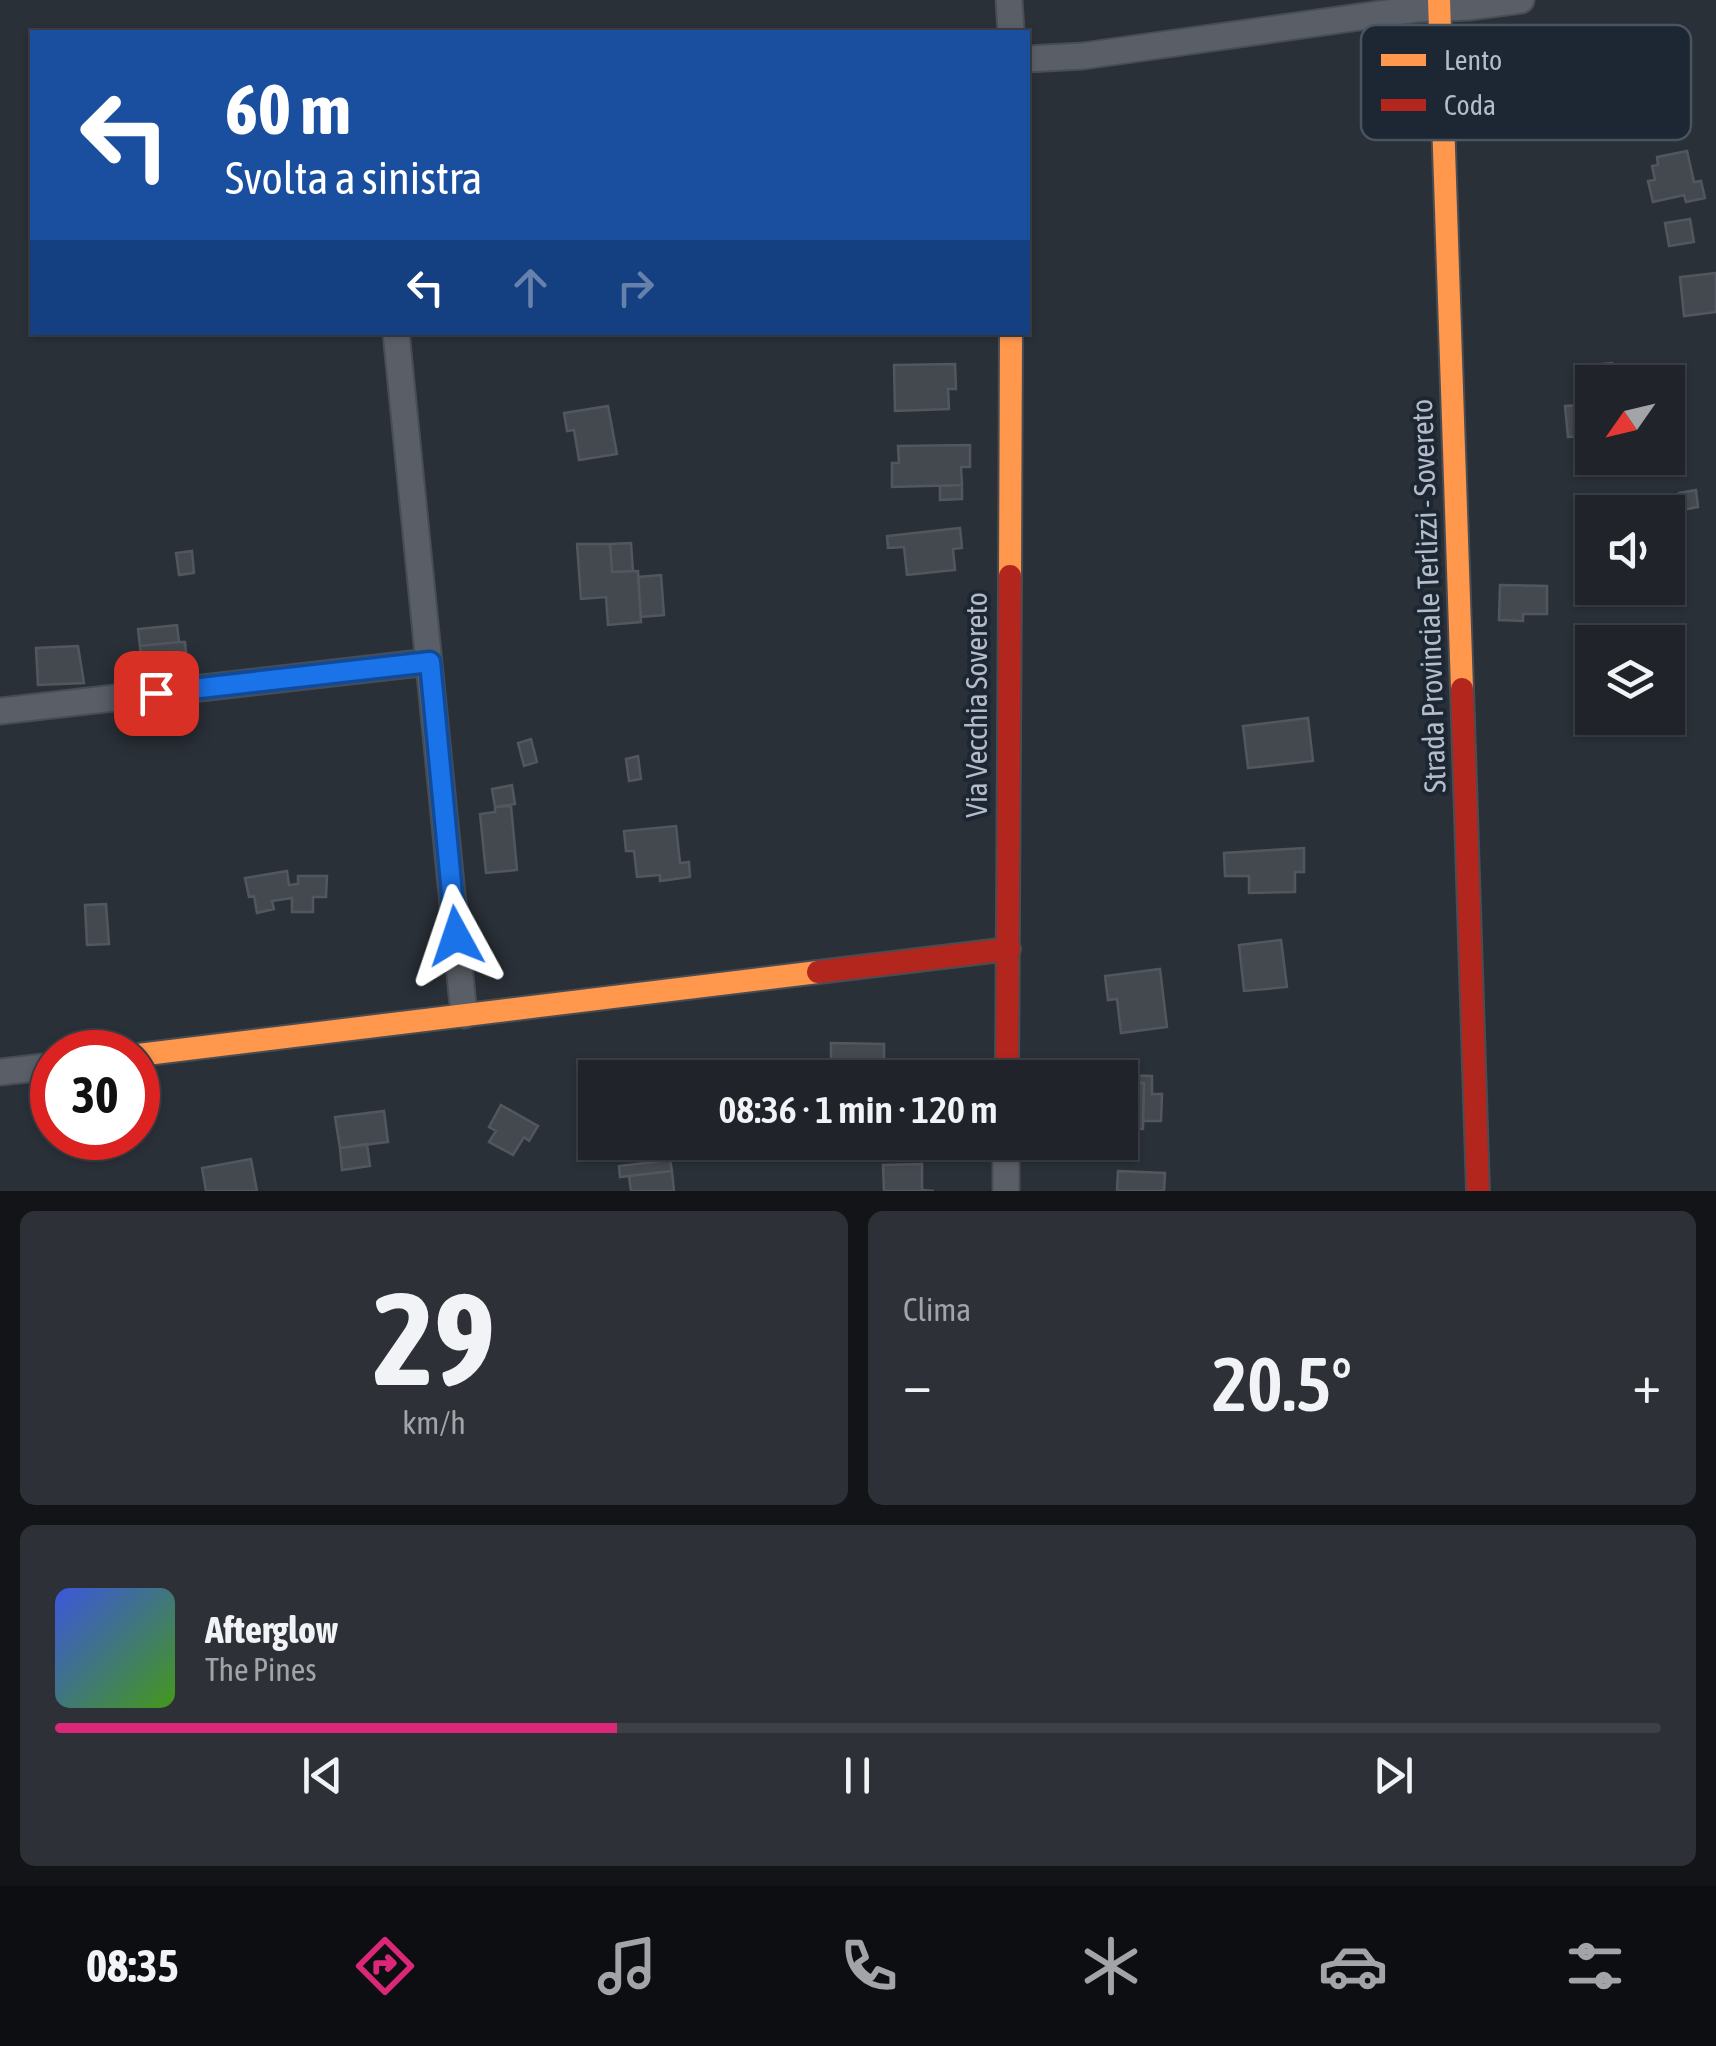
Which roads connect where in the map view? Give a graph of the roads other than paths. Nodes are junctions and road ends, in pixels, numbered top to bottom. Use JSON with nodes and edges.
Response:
{"nodes":[{"id":1,"x":1010,"y":0,"type":"edge"},
{"id":2,"x":1521,"y":0,"type":"edge"},
{"id":3,"x":1439,"y":4,"type":"edge"},
{"id":4,"x":1011,"y":30,"type":"edge"},
{"id":5,"x":1030,"y":60,"type":"edge"},
{"id":6,"x":1443,"y":140,"type":"edge"},
{"id":7,"x":396,"y":335,"type":"edge"},
{"id":8,"x":1011,"y":335,"type":"edge"},
{"id":9,"x":430,"y":662,"type":"junction"},
{"id":10,"x":0,"y":710,"type":"edge"},
{"id":11,"x":1008,"y":950,"type":"junction"},
{"id":12,"x":464,"y":1015,"type":"junction"},
{"id":13,"x":160,"y":1052,"type":"edge"},
{"id":14,"x":1007,"y":1060,"type":"edge"},
{"id":15,"x":30,"y":1069,"type":"edge"},
{"id":16,"x":0,"y":1072,"type":"edge"},
{"id":17,"x":1006,"y":1160,"type":"edge"},
{"id":18,"x":1006,"y":1191,"type":"edge"},
{"id":19,"x":1478,"y":1191,"type":"edge"}],
"edges":[{"from":1,"to":4,"type":"street"},
{"from":2,"to":3,"type":"street"},
{"from":3,"to":5,"type":"street"},
{"from":6,"to":19,"type":"street","name":"Strada Provinciale Terlizzi - Sovereto"},
{"from":7,"to":9,"type":"street"},
{"from":8,"to":11,"type":"street","name":"Via Vecchia Sovereto"},
{"from":9,"to":10,"type":"street"},
{"from":9,"to":12,"type":"street"},
{"from":11,"to":12,"type":"street"},
{"from":11,"to":14,"type":"street","name":"Via Vecchia Sovereto"},
{"from":12,"to":13,"type":"street"},
{"from":15,"to":16,"type":"street"},
{"from":17,"to":18,"type":"street"}]}
